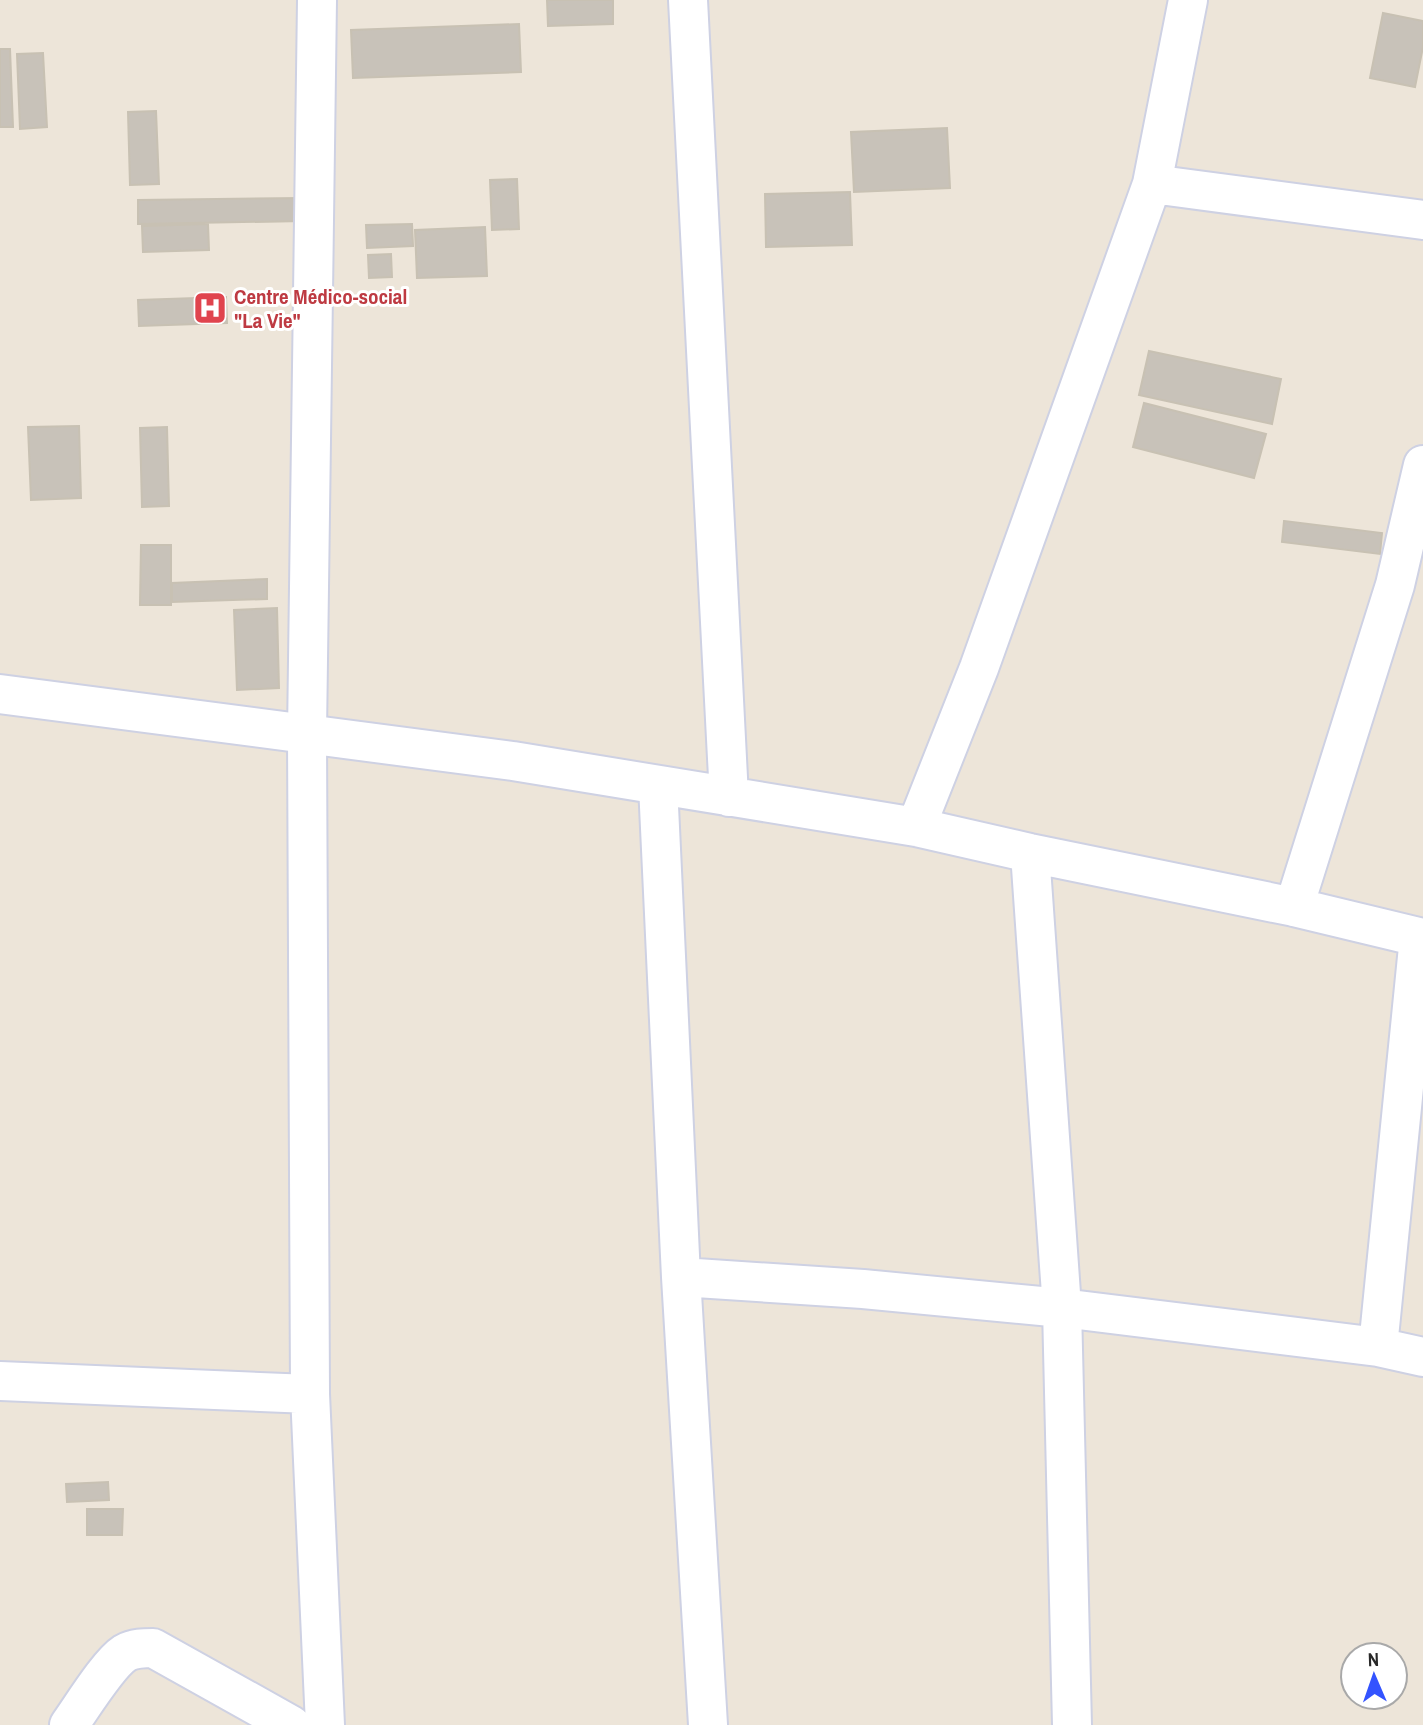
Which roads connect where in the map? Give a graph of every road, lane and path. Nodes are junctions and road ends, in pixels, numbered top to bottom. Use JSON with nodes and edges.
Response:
{"nodes":[{"id":1,"x":317,"y":0,"type":"edge"},
{"id":2,"x":688,"y":0,"type":"edge"},
{"id":3,"x":1188,"y":0,"type":"edge"},
{"id":4,"x":1152,"y":184,"type":"junction"},
{"id":5,"x":1423,"y":220,"type":"edge"},
{"id":6,"x":1423,"y":465,"type":"edge"},
{"id":7,"x":1409,"y":587,"type":"edge"},
{"id":8,"x":0,"y":694,"type":"edge"},
{"id":9,"x":307,"y":734,"type":"junction"},
{"id":10,"x":658,"y":785,"type":"junction"},
{"id":11,"x":729,"y":797,"type":"junction"},
{"id":12,"x":916,"y":827,"type":"junction"},
{"id":13,"x":1030,"y":853,"type":"junction"},
{"id":14,"x":1294,"y":907,"type":"junction"},
{"id":15,"x":1421,"y":937,"type":"edge"},
{"id":16,"x":681,"y":1277,"type":"junction"},
{"id":17,"x":1062,"y":1308,"type":"junction"},
{"id":18,"x":1378,"y":1347,"type":"junction"},
{"id":19,"x":1423,"y":1357,"type":"edge"},
{"id":20,"x":0,"y":1381,"type":"edge"},
{"id":21,"x":310,"y":1394,"type":"junction"},
{"id":22,"x":69,"y":1725,"type":"edge"},
{"id":23,"x":291,"y":1725,"type":"edge"},
{"id":24,"x":325,"y":1725,"type":"edge"},
{"id":25,"x":708,"y":1725,"type":"edge"},
{"id":26,"x":1072,"y":1725,"type":"edge"}],
"edges":[{"from":1,"to":9,"type":"street"},
{"from":2,"to":11,"type":"street"},
{"from":3,"to":4,"type":"street"},
{"from":4,"to":5,"type":"street"},
{"from":4,"to":12,"type":"street"},
{"from":6,"to":7,"type":"street"},
{"from":7,"to":14,"type":"street"},
{"from":8,"to":9,"type":"street"},
{"from":9,"to":10,"type":"street"},
{"from":9,"to":21,"type":"street"},
{"from":10,"to":11,"type":"street"},
{"from":10,"to":16,"type":"street"},
{"from":11,"to":12,"type":"street"},
{"from":12,"to":13,"type":"street"},
{"from":13,"to":14,"type":"street"},
{"from":13,"to":17,"type":"street"},
{"from":14,"to":15,"type":"street"},
{"from":15,"to":18,"type":"street"},
{"from":16,"to":17,"type":"street"},
{"from":16,"to":25,"type":"street"},
{"from":17,"to":18,"type":"street"},
{"from":17,"to":26,"type":"street"},
{"from":18,"to":19,"type":"street"},
{"from":20,"to":21,"type":"street"},
{"from":21,"to":24,"type":"street"},
{"from":22,"to":23,"type":"street"}]}
